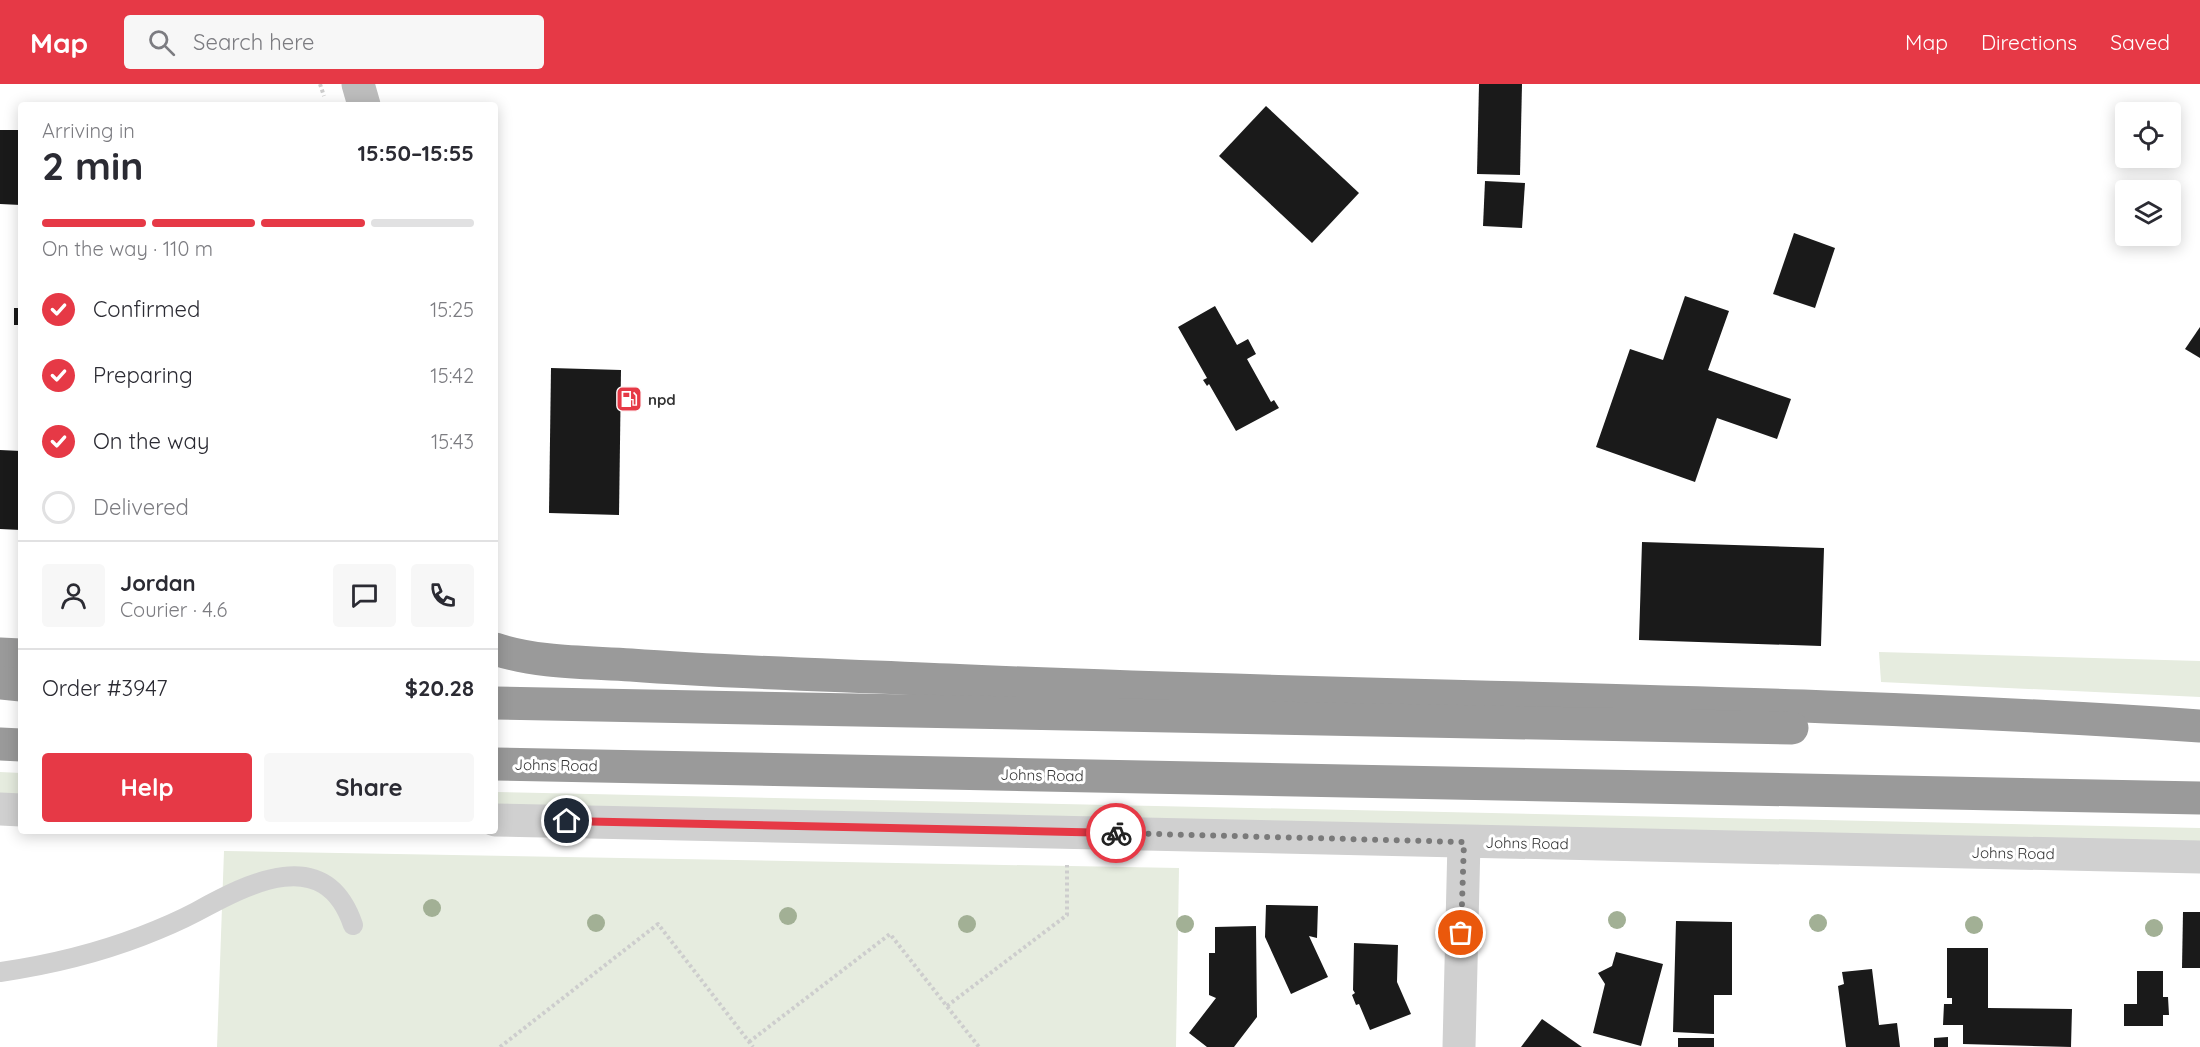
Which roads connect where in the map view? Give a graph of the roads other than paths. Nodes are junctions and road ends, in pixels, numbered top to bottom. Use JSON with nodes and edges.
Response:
{"nodes":[{"id":1,"x":358,"y":84,"type":"edge"},
{"id":2,"x":363,"y":102,"type":"edge"},
{"id":3,"x":498,"y":650,"type":"edge"},
{"id":4,"x":0,"y":654,"type":"edge"},
{"id":5,"x":18,"y":655,"type":"edge"},
{"id":6,"x":0,"y":683,"type":"edge"},
{"id":7,"x":18,"y":685,"type":"edge"},
{"id":8,"x":498,"y":703,"type":"edge"},
{"id":9,"x":2200,"y":726,"type":"edge"},
{"id":10,"x":2200,"y":736,"type":"edge"},
{"id":11,"x":0,"y":744,"type":"edge"},
{"id":12,"x":18,"y":745,"type":"edge"},
{"id":13,"x":498,"y":764,"type":"edge"},
{"id":14,"x":2200,"y":798,"type":"edge"},
{"id":15,"x":0,"y":809,"type":"edge"},
{"id":16,"x":18,"y":810,"type":"edge"},
{"id":17,"x":498,"y":820,"type":"edge"},
{"id":18,"x":1464,"y":842,"type":"junction"},
{"id":19,"x":2200,"y":857,"type":"edge"},
{"id":20,"x":353,"y":925,"type":"dead end"},
{"id":21,"x":0,"y":972,"type":"edge"},
{"id":22,"x":1458,"y":1047,"type":"edge"}],
"edges":[{"from":1,"to":2,"type":"street"},
{"from":3,"to":9,"type":"highway"},
{"from":4,"to":5,"type":"highway"},
{"from":6,"to":7,"type":"highway"},
{"from":8,"to":10,"type":"highway"},
{"from":11,"to":12,"type":"highway"},
{"from":13,"to":14,"type":"highway","name":"Johns Road"},
{"from":15,"to":16,"type":"street"},
{"from":17,"to":18,"type":"street","name":"Johns Road"},
{"from":18,"to":19,"type":"street","name":"Johns Road"},
{"from":18,"to":22,"type":"street"},
{"from":20,"to":21,"type":"lane"}]}
